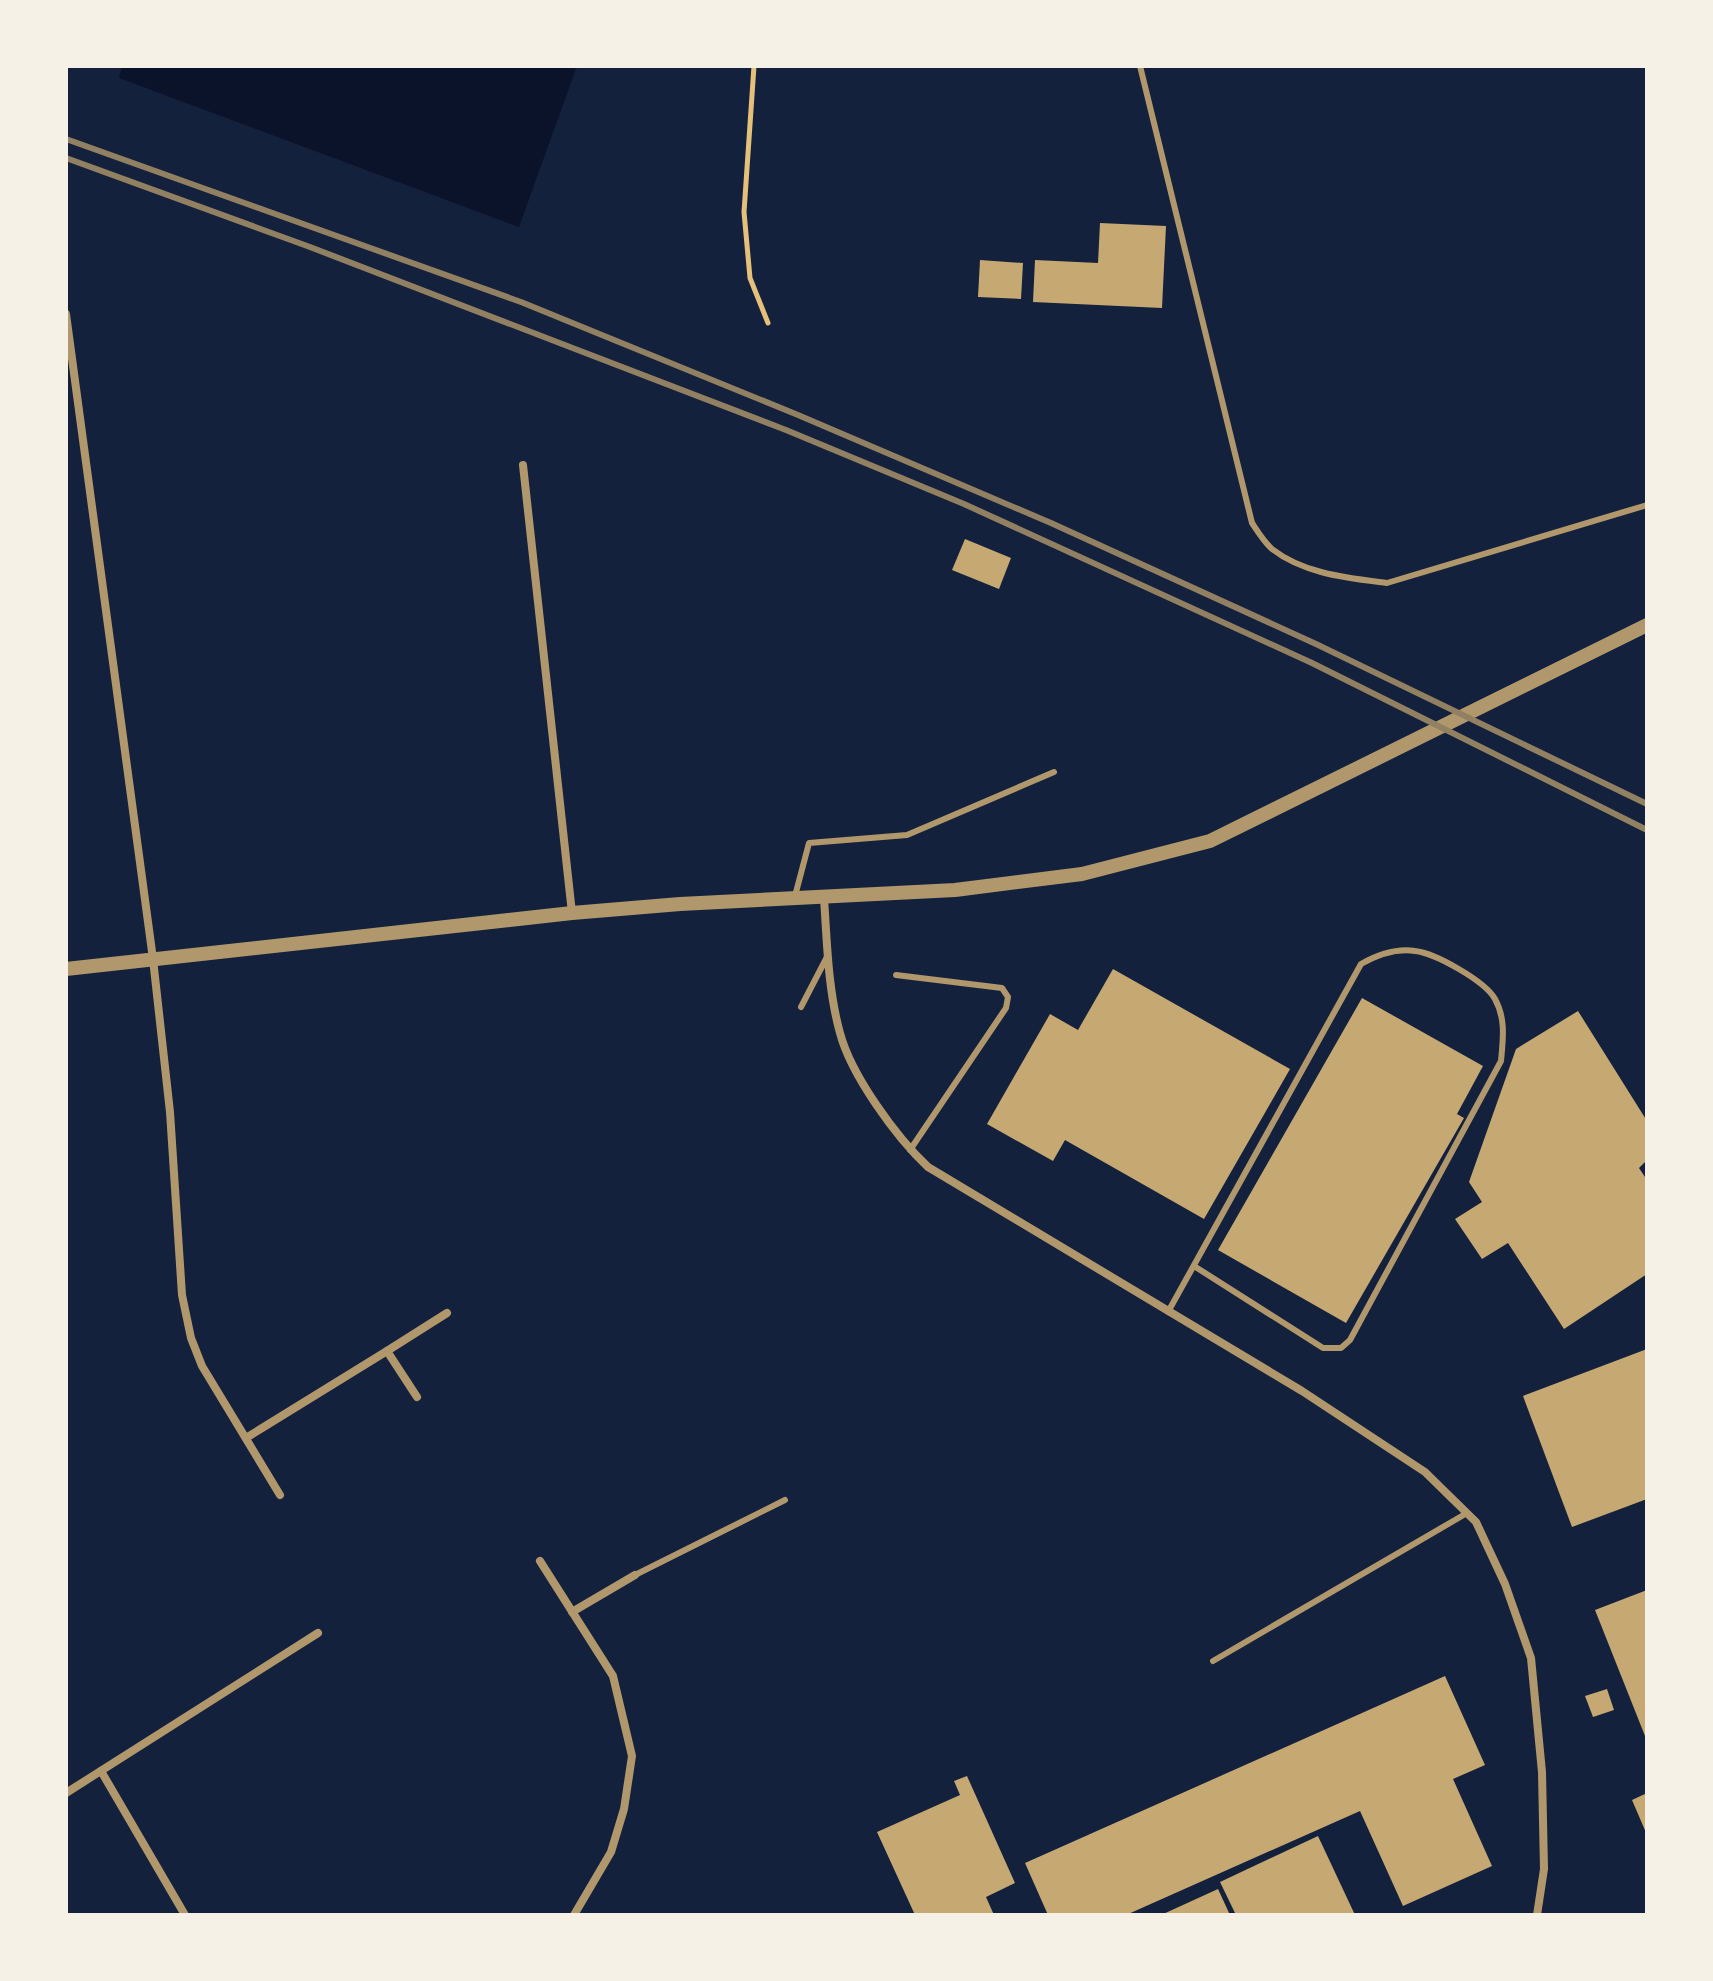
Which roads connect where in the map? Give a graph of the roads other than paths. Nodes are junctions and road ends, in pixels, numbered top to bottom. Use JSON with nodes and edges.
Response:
{"nodes":[{"id":1,"x":1140,"y":66,"type":"edge"},
{"id":2,"x":66,"y":314,"type":"edge"},
{"id":3,"x":523,"y":465,"type":"dead end"},
{"id":4,"x":1647,"y":505,"type":"edge"},
{"id":5,"x":1647,"y":625,"type":"edge"},
{"id":6,"x":1054,"y":772,"type":"dead end"},
{"id":7,"x":824,"y":898,"type":"junction"},
{"id":8,"x":794,"y":899,"type":"junction"},
{"id":9,"x":572,"y":913,"type":"junction"},
{"id":10,"x":828,"y":955,"type":"junction"},
{"id":11,"x":153,"y":959,"type":"junction"},
{"id":12,"x":66,"y":969,"type":"edge"},
{"id":13,"x":896,"y":975,"type":"dead end"},
{"id":14,"x":801,"y":1007,"type":"dead end"},
{"id":15,"x":910,"y":1150,"type":"junction"},
{"id":16,"x":1194,"y":1266,"type":"junction"},
{"id":17,"x":1168,"y":1312,"type":"junction"},
{"id":18,"x":447,"y":1313,"type":"dead end"},
{"id":19,"x":387,"y":1351,"type":"junction"},
{"id":20,"x":417,"y":1397,"type":"dead end"},
{"id":21,"x":246,"y":1438,"type":"junction"},
{"id":22,"x":280,"y":1495,"type":"dead end"},
{"id":23,"x":785,"y":1500,"type":"dead end"},
{"id":24,"x":1467,"y":1513,"type":"junction"},
{"id":25,"x":540,"y":1561,"type":"dead end"},
{"id":26,"x":635,"y":1575,"type":"joint"},
{"id":27,"x":572,"y":1612,"type":"junction"},
{"id":28,"x":318,"y":1633,"type":"dead end"},
{"id":29,"x":1213,"y":1661,"type":"dead end"},
{"id":30,"x":101,"y":1771,"type":"junction"},
{"id":31,"x":66,"y":1793,"type":"edge"},
{"id":32,"x":185,"y":1915,"type":"edge"},
{"id":33,"x":574,"y":1915,"type":"edge"},
{"id":34,"x":1537,"y":1915,"type":"edge"}],
"edges":[{"from":1,"to":4,"type":"lane"},
{"from":2,"to":11,"type":"street"},
{"from":3,"to":9,"type":"street"},
{"from":5,"to":7,"type":"street"},
{"from":6,"to":8,"type":"lane"},
{"from":7,"to":8,"type":"street"},
{"from":7,"to":10,"type":"street"},
{"from":8,"to":9,"type":"street"},
{"from":9,"to":11,"type":"street"},
{"from":10,"to":14,"type":"lane"},
{"from":10,"to":15,"type":"street"},
{"from":11,"to":12,"type":"street"},
{"from":11,"to":21,"type":"street"},
{"from":13,"to":15,"type":"lane"},
{"from":15,"to":17,"type":"street"},
{"from":16,"to":16,"type":"lane"},
{"from":16,"to":17,"type":"lane"},
{"from":17,"to":24,"type":"street"},
{"from":18,"to":19,"type":"street"},
{"from":19,"to":20,"type":"street"},
{"from":19,"to":21,"type":"street"},
{"from":21,"to":22,"type":"street"},
{"from":23,"to":26,"type":"lane"},
{"from":24,"to":29,"type":"lane"},
{"from":24,"to":34,"type":"street"},
{"from":25,"to":27,"type":"street"},
{"from":26,"to":27,"type":"street"},
{"from":27,"to":33,"type":"street"},
{"from":28,"to":30,"type":"street"},
{"from":30,"to":31,"type":"street"},
{"from":30,"to":32,"type":"street"}]}
